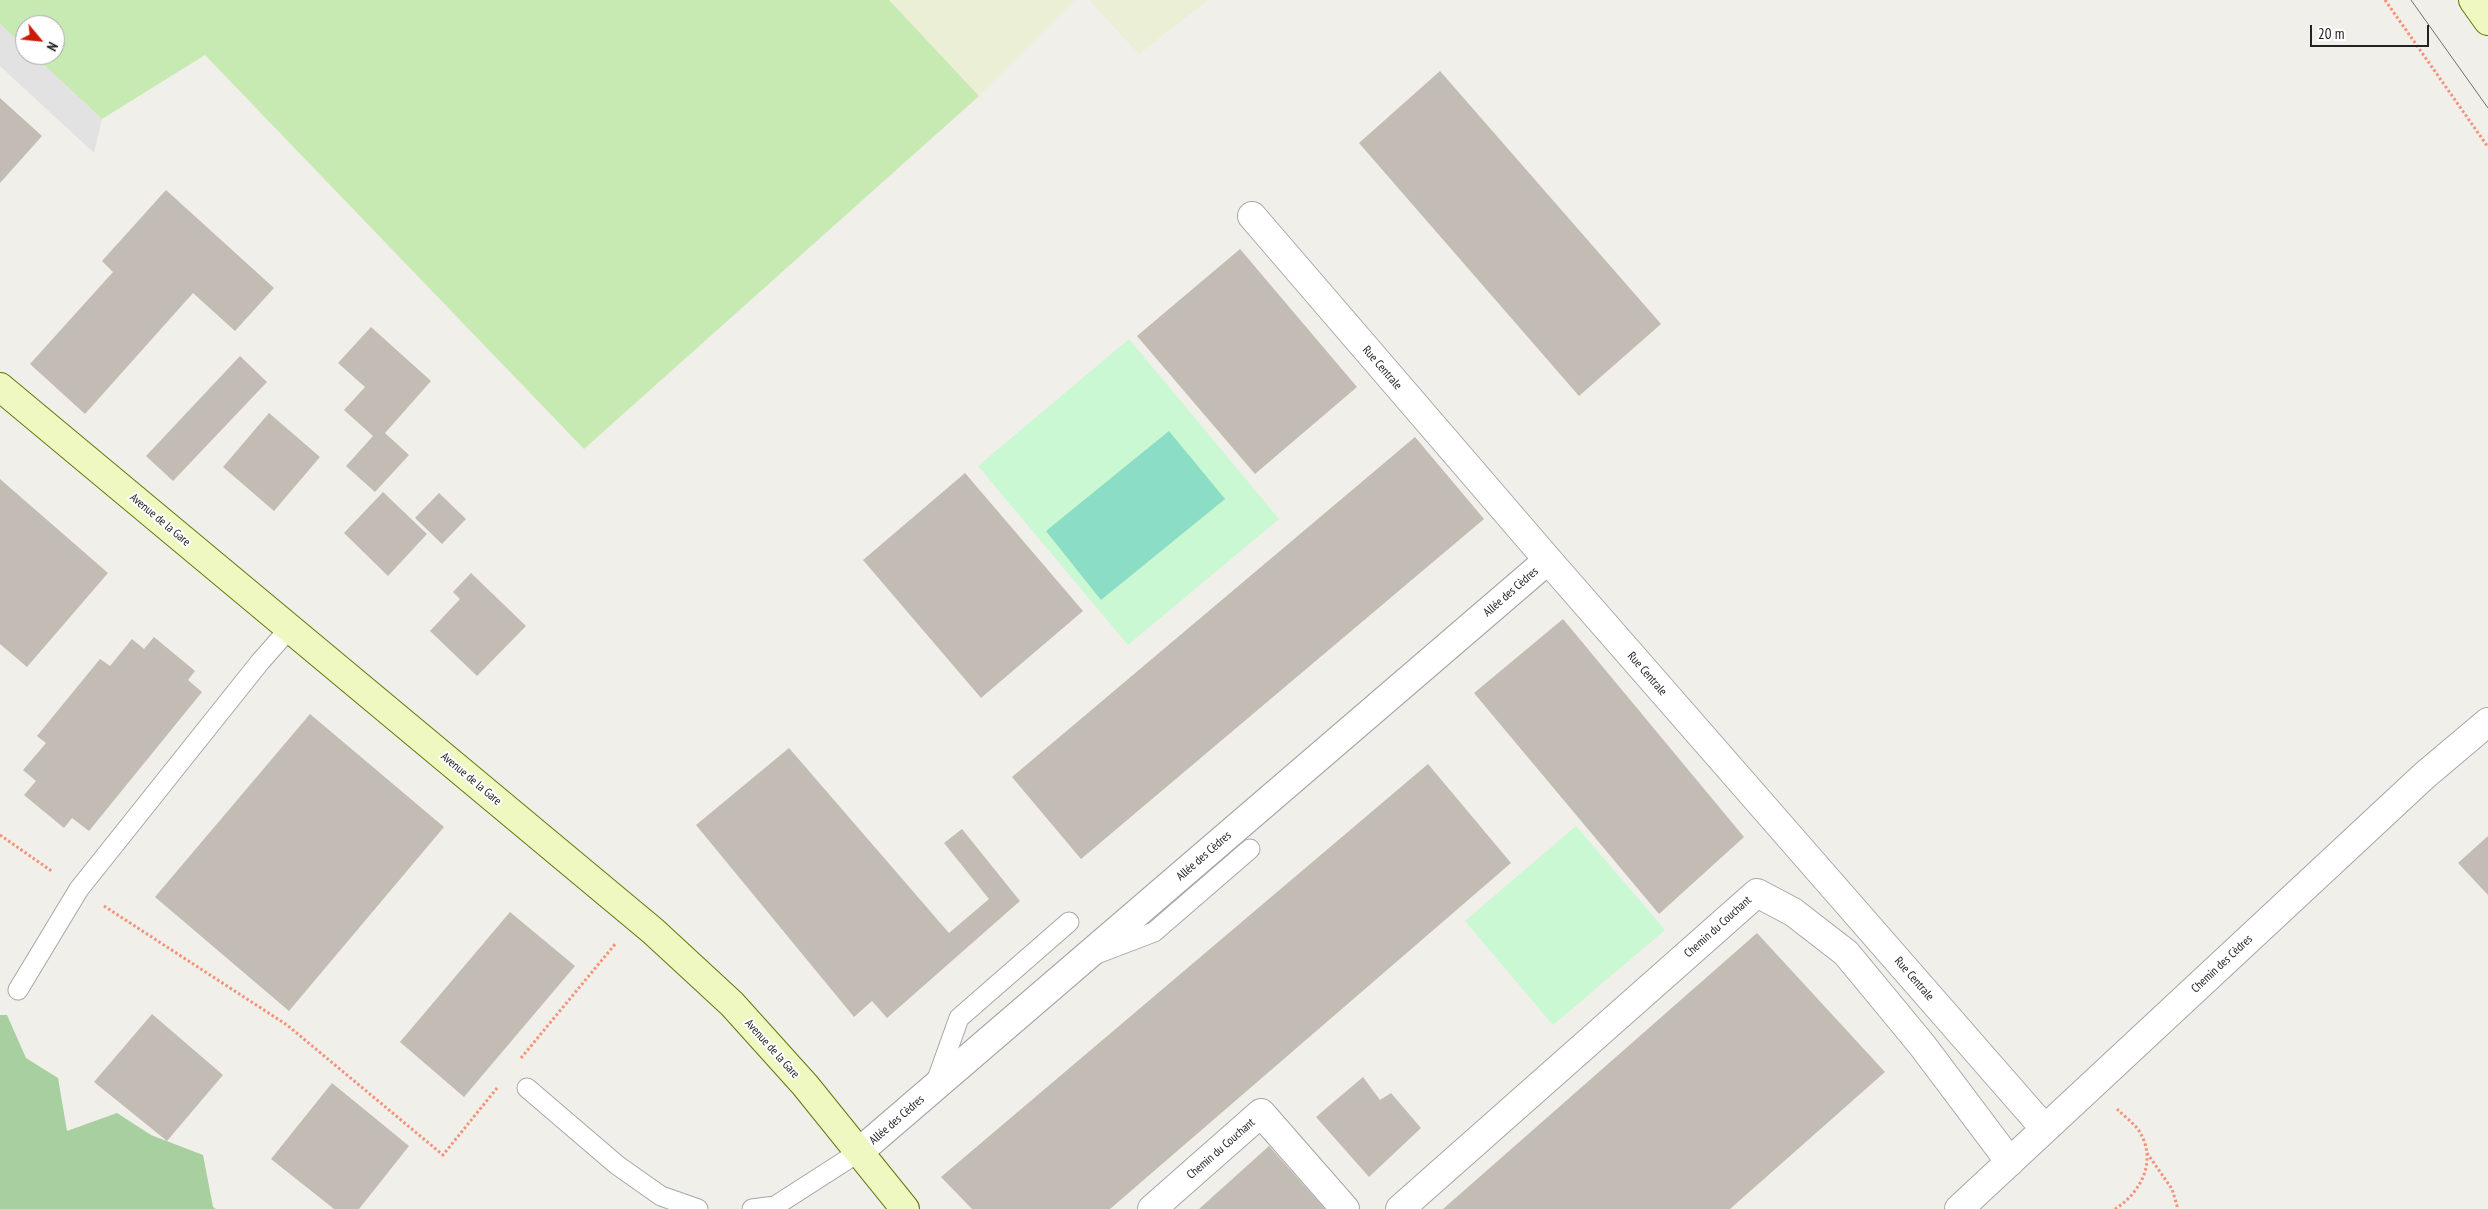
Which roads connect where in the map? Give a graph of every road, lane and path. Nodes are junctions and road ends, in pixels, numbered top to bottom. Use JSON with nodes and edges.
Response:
{"nodes":[{"id":1,"x":2385,"y":0,"type":"edge"},
{"id":2,"x":2473,"y":0,"type":"edge"},
{"id":3,"x":2488,"y":21,"type":"edge"},
{"id":4,"x":2488,"y":147,"type":"edge"},
{"id":5,"x":1252,"y":216,"type":"dead end"},
{"id":6,"x":0,"y":387,"type":"edge"},
{"id":7,"x":1548,"y":560,"type":"junction"},
{"id":8,"x":290,"y":628,"type":"junction"},
{"id":9,"x":2488,"y":722,"type":"edge"},
{"id":10,"x":0,"y":835,"type":"edge"},
{"id":11,"x":1250,"y":849,"type":"dead end"},
{"id":12,"x":79,"y":889,"type":"junction"},
{"id":13,"x":636,"y":918,"type":"junction"},
{"id":14,"x":1069,"y":922,"type":"dead end"},
{"id":15,"x":1084,"y":959,"type":"junction"},
{"id":16,"x":18,"y":990,"type":"dead end"},
{"id":17,"x":517,"y":1064,"type":"dead end"},
{"id":18,"x":498,"y":1086,"type":"dead end"},
{"id":19,"x":2093,"y":1086,"type":"junction"},
{"id":20,"x":527,"y":1088,"type":"dead end"},
{"id":21,"x":934,"y":1088,"type":"junction"},
{"id":22,"x":2045,"y":1130,"type":"junction"},
{"id":23,"x":859,"y":1152,"type":"junction"},
{"id":24,"x":2147,"y":1153,"type":"junction"},
{"id":25,"x":2010,"y":1162,"type":"junction"},
{"id":26,"x":1161,"y":1206,"type":"edge"},
{"id":27,"x":698,"y":1209,"type":"edge"},
{"id":28,"x":752,"y":1209,"type":"edge"},
{"id":29,"x":905,"y":1209,"type":"edge"},
{"id":30,"x":1345,"y":1209,"type":"edge"},
{"id":31,"x":1400,"y":1209,"type":"edge"},
{"id":32,"x":1959,"y":1209,"type":"edge"},
{"id":33,"x":2115,"y":1209,"type":"edge"},
{"id":34,"x":2178,"y":1209,"type":"edge"}],
"edges":[{"from":1,"to":4,"type":"path"},
{"from":2,"to":3,"type":"street"},
{"from":5,"to":7,"type":"street","name":"Rue Centrale"},
{"from":6,"to":8,"type":"street","name":"Avenue de la Gare"},
{"from":7,"to":15,"type":"street","name":"Allée des Cèdres"},
{"from":7,"to":22,"type":"street","name":"Rue Centrale"},
{"from":8,"to":12,"type":"lane"},
{"from":8,"to":13,"type":"street","name":"Avenue de la Gare"},
{"from":9,"to":19,"type":"street","name":"Chemin des Cèdres"},
{"from":10,"to":12,"type":"path"},
{"from":11,"to":15,"type":"lane"},
{"from":12,"to":16,"type":"lane"},
{"from":12,"to":18,"type":"path"},
{"from":13,"to":17,"type":"path"},
{"from":13,"to":23,"type":"street","name":"Avenue de la Gare"},
{"from":14,"to":21,"type":"lane"},
{"from":15,"to":21,"type":"street","name":"Allée des Cèdres"},
{"from":19,"to":22,"type":"street","name":"Chemin des Cèdres"},
{"from":19,"to":24,"type":"path"},
{"from":20,"to":27,"type":"lane"},
{"from":21,"to":23,"type":"street","name":"Allée des Cèdres"},
{"from":22,"to":25,"type":"street","name":"Chemin des Cèdres"},
{"from":23,"to":28,"type":"lane"},
{"from":23,"to":29,"type":"street","name":"Avenue de la Gare"},
{"from":24,"to":33,"type":"path"},
{"from":24,"to":34,"type":"path"},
{"from":25,"to":31,"type":"street","name":"Chemin du Couchant"},
{"from":25,"to":32,"type":"street","name":"Chemin des Cèdres"},
{"from":26,"to":30,"type":"street","name":"Chemin du Couchant"}]}
